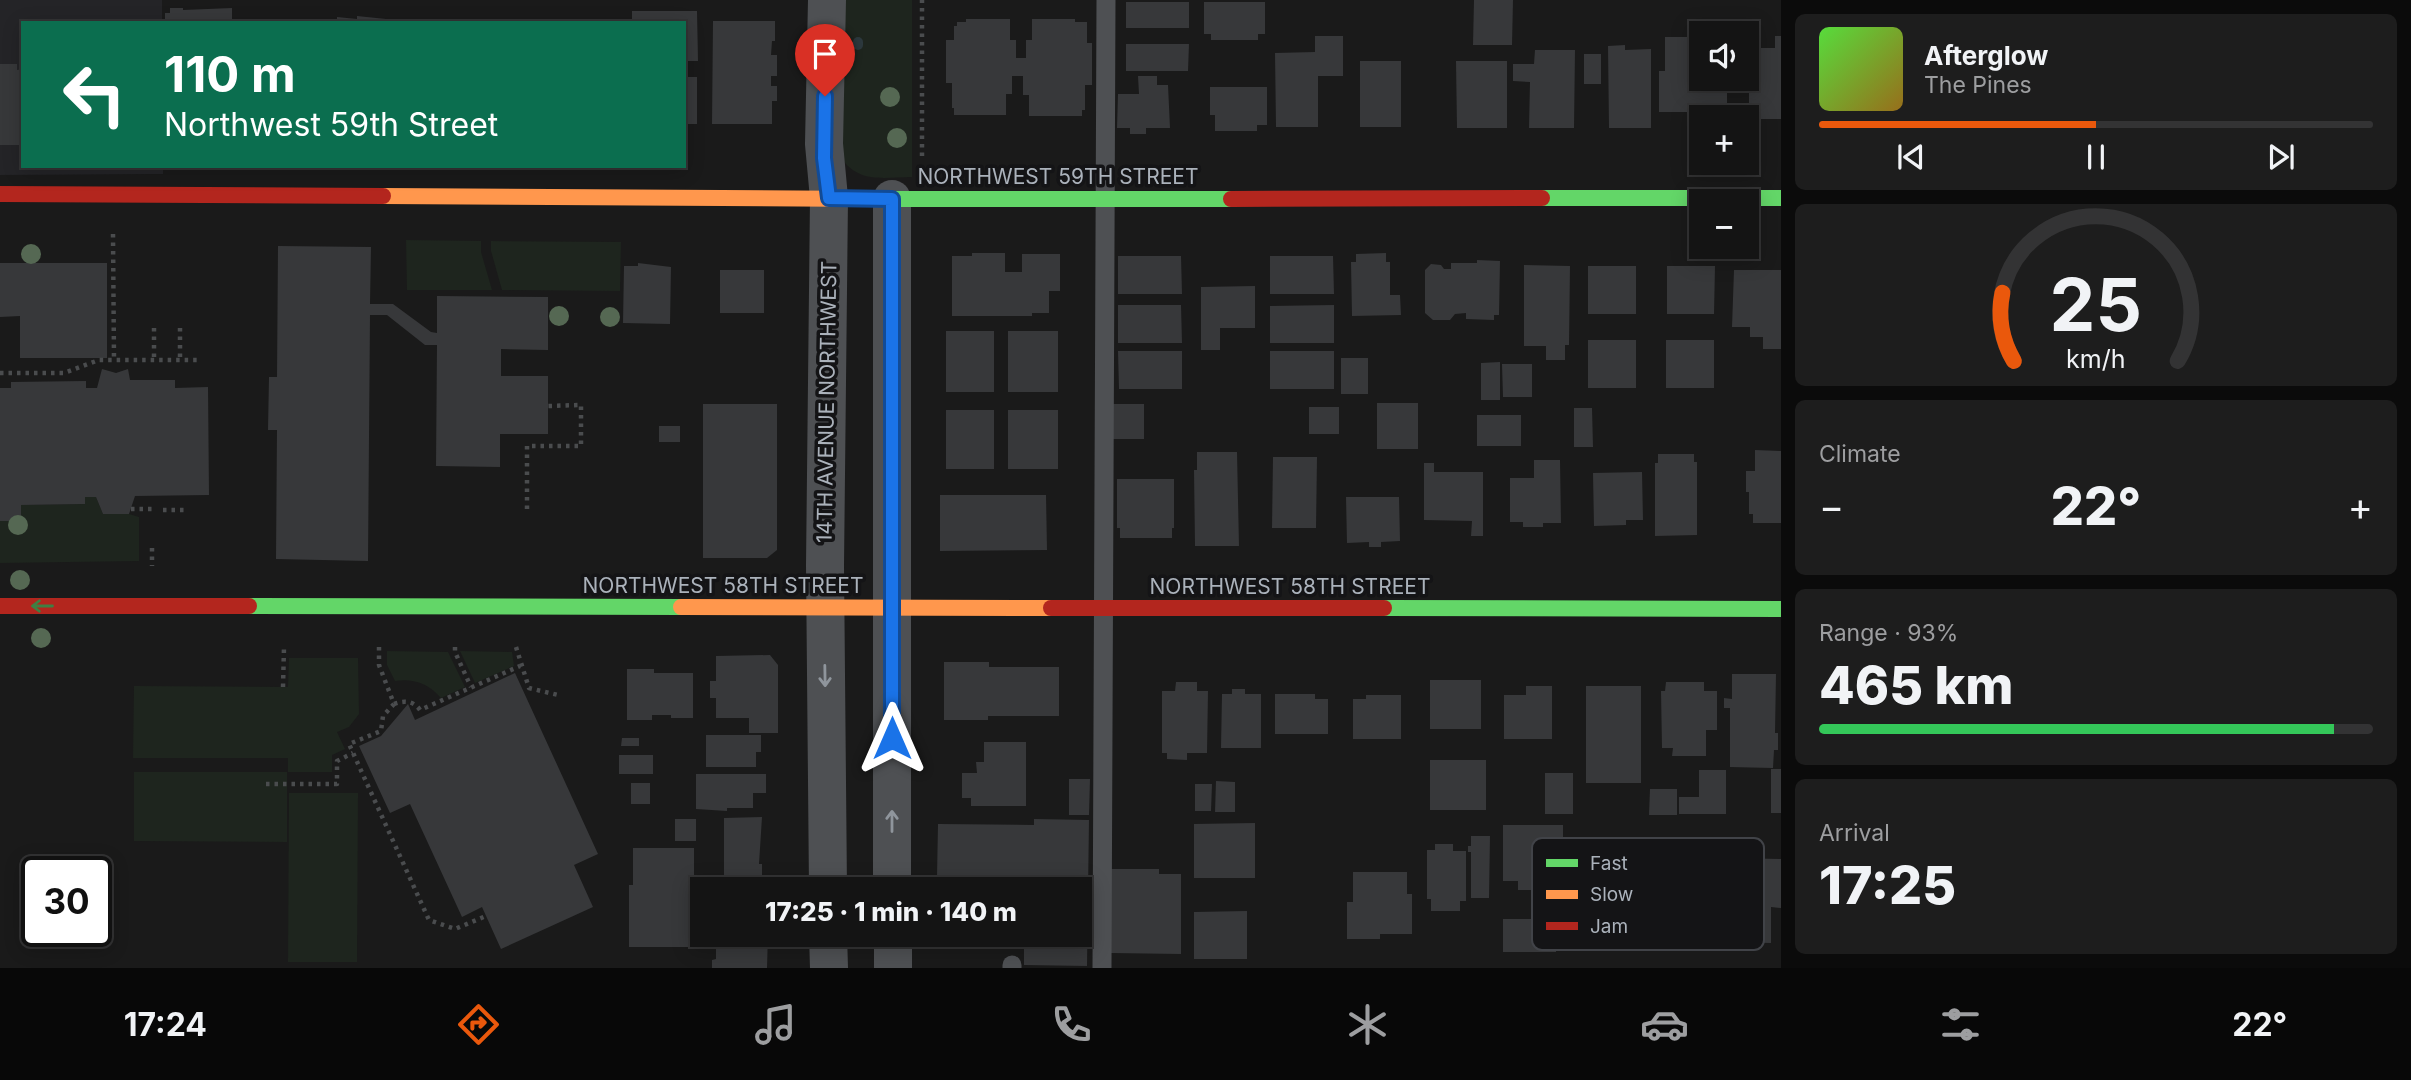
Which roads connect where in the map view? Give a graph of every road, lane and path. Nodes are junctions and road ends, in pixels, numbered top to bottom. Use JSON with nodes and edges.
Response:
{"nodes":[{"id":1,"x":827,"y":0,"type":"edge"},
{"id":2,"x":922,"y":0,"type":"edge"},
{"id":3,"x":1107,"y":0,"type":"edge"},
{"id":4,"x":922,"y":156,"type":"dead end"},
{"id":5,"x":0,"y":194,"type":"edge"},
{"id":6,"x":829,"y":198,"type":"junction"},
{"id":7,"x":1106,"y":198,"type":"junction"},
{"id":8,"x":1781,"y":198,"type":"edge"},
{"id":9,"x":892,"y":199,"type":"junction"},
{"id":10,"x":113,"y":234,"type":"dead end"},
{"id":11,"x":154,"y":328,"type":"dead end"},
{"id":12,"x":180,"y":328,"type":"dead end"},
{"id":13,"x":114,"y":360,"type":"junction"},
{"id":14,"x":154,"y":360,"type":"junction"},
{"id":15,"x":180,"y":360,"type":"junction"},
{"id":16,"x":201,"y":360,"type":"dead end"},
{"id":17,"x":0,"y":373,"type":"edge"},
{"id":18,"x":548,"y":406,"type":"dead end"},
{"id":19,"x":131,"y":509,"type":"dead end"},
{"id":20,"x":153,"y":509,"type":"dead end"},
{"id":21,"x":527,"y":509,"type":"dead end"},
{"id":22,"x":163,"y":510,"type":"dead end"},
{"id":23,"x":186,"y":510,"type":"dead end"},
{"id":24,"x":152,"y":548,"type":"dead end"},
{"id":25,"x":152,"y":566,"type":"dead end"},
{"id":26,"x":0,"y":606,"type":"edge"},
{"id":27,"x":825,"y":607,"type":"junction"},
{"id":28,"x":892,"y":607,"type":"junction"},
{"id":29,"x":1105,"y":608,"type":"junction"},
{"id":30,"x":1781,"y":609,"type":"edge"},
{"id":31,"x":284,"y":647,"type":"dead end"},
{"id":32,"x":379,"y":647,"type":"dead end"},
{"id":33,"x":455,"y":647,"type":"dead end"},
{"id":34,"x":516,"y":648,"type":"dead end"},
{"id":35,"x":520,"y":666,"type":"junction"},
{"id":36,"x":284,"y":687,"type":"dead end"},
{"id":37,"x":471,"y":687,"type":"junction"},
{"id":38,"x":558,"y":695,"type":"dead end"},
{"id":39,"x":394,"y":704,"type":"junction"},
{"id":40,"x":353,"y":753,"type":"junction"},
{"id":41,"x":266,"y":784,"type":"dead end"},
{"id":42,"x":828,"y":877,"type":"edge"},
{"id":43,"x":892,"y":877,"type":"edge"},
{"id":44,"x":486,"y":916,"type":"dead end"},
{"id":45,"x":828,"y":947,"type":"edge"},
{"id":46,"x":892,"y":947,"type":"edge"},
{"id":47,"x":829,"y":968,"type":"edge"},
{"id":48,"x":893,"y":968,"type":"edge"},
{"id":49,"x":1102,"y":968,"type":"edge"}],
"edges":[{"from":1,"to":6,"type":"street","name":"14TH AVENUE NORTHWEST"},
{"from":2,"to":4,"type":"path"},
{"from":3,"to":7,"type":"lane"},
{"from":5,"to":6,"type":"street","name":"NORTHWEST 59TH STREET"},
{"from":6,"to":9,"type":"street","name":"NORTHWEST 59TH STREET"},
{"from":6,"to":27,"type":"street","name":"14TH AVENUE NORTHWEST"},
{"from":7,"to":8,"type":"street","name":"NORTHWEST 59TH STREET"},
{"from":7,"to":9,"type":"street","name":"NORTHWEST 59TH STREET"},
{"from":7,"to":29,"type":"lane"},
{"from":9,"to":28,"type":"street"},
{"from":10,"to":13,"type":"path"},
{"from":11,"to":14,"type":"path"},
{"from":12,"to":15,"type":"path"},
{"from":13,"to":14,"type":"path"},
{"from":13,"to":17,"type":"path"},
{"from":14,"to":15,"type":"path"},
{"from":15,"to":16,"type":"path"},
{"from":18,"to":21,"type":"path"},
{"from":19,"to":20,"type":"path"},
{"from":22,"to":23,"type":"path"},
{"from":24,"to":25,"type":"path"},
{"from":27,"to":26,"type":"street","name":"NORTHWEST 58TH STREET","one_way":true},
{"from":27,"to":28,"type":"street","name":"NORTHWEST 58TH STREET"},
{"from":27,"to":42,"type":"street","name":"14TH AVENUE NORTHWEST","one_way":true},
{"from":28,"to":29,"type":"street","name":"NORTHWEST 58TH STREET"},
{"from":43,"to":28,"type":"street","one_way":true},
{"from":29,"to":30,"type":"street","name":"NORTHWEST 58TH STREET"},
{"from":29,"to":49,"type":"lane"},
{"from":31,"to":36,"type":"path"},
{"from":32,"to":39,"type":"path"},
{"from":33,"to":37,"type":"path"},
{"from":34,"to":35,"type":"path"},
{"from":35,"to":37,"type":"path"},
{"from":35,"to":38,"type":"path"},
{"from":37,"to":39,"type":"path"},
{"from":39,"to":40,"type":"path"},
{"from":40,"to":41,"type":"path"},
{"from":40,"to":44,"type":"path"},
{"from":45,"to":47,"type":"street"},
{"from":46,"to":48,"type":"street"}]}
